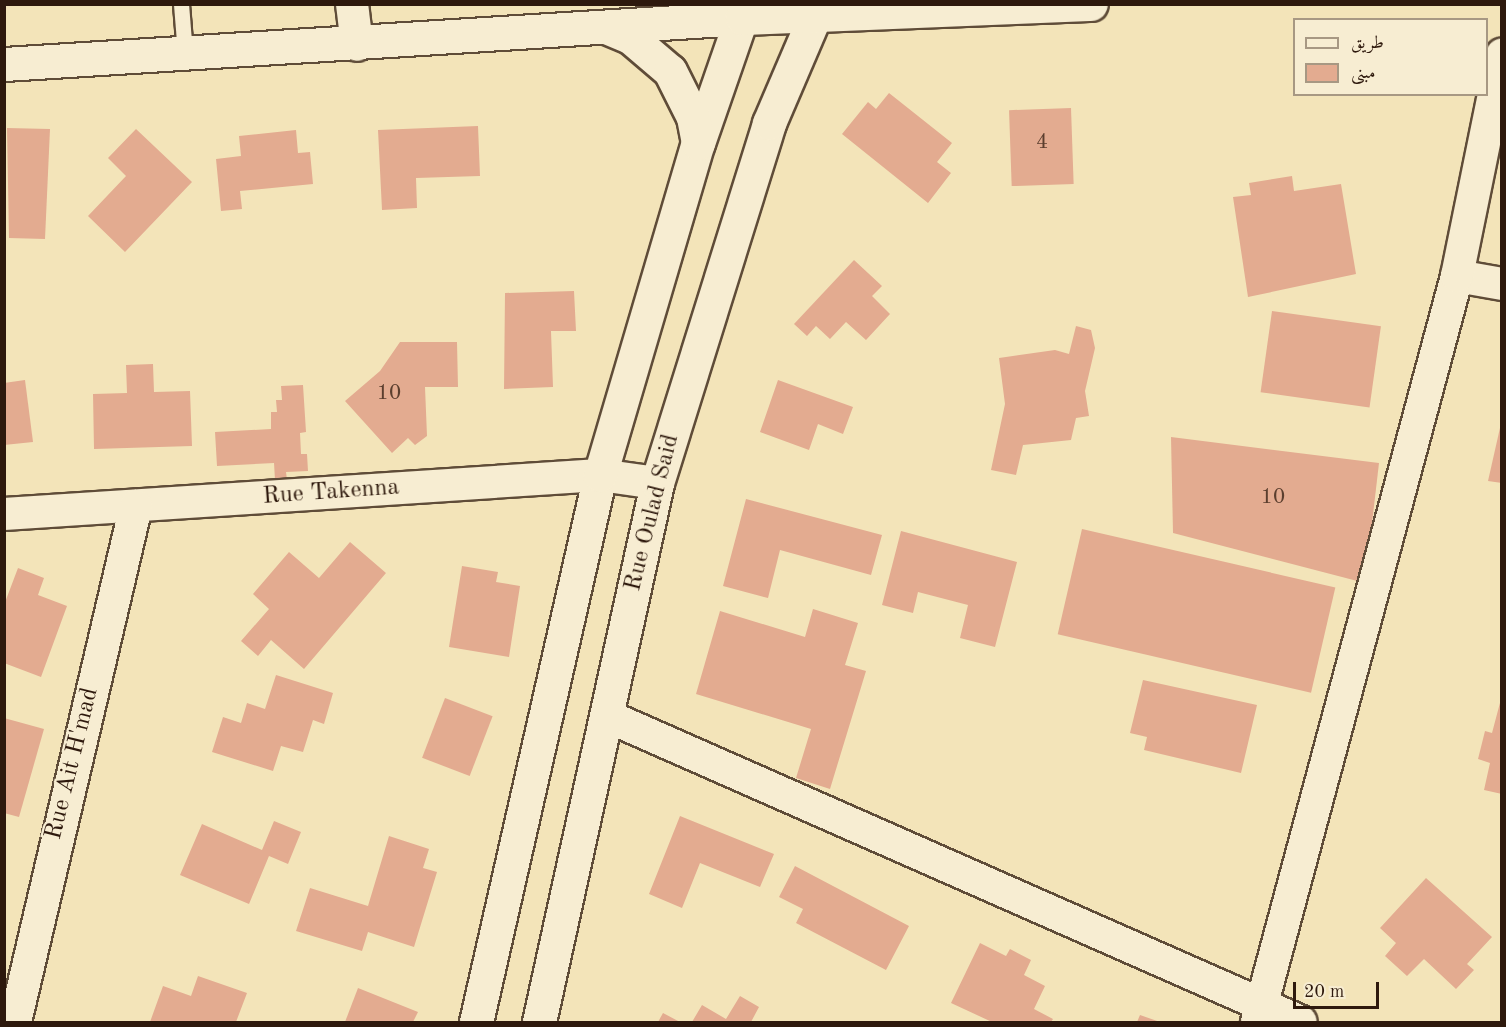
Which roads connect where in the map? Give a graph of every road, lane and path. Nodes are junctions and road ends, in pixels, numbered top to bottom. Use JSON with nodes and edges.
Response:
{"nodes":[{"id":1,"x":181,"y":4,"type":"edge"},
{"id":2,"x":352,"y":4,"type":"edge"},
{"id":3,"x":1091,"y":4,"type":"edge"},
{"id":4,"x":744,"y":11,"type":"edge"},
{"id":5,"x":819,"y":12,"type":"edge"},
{"id":6,"x":606,"y":27,"type":"junction"},
{"id":7,"x":357,"y":45,"type":"junction"},
{"id":8,"x":185,"y":54,"type":"junction"},
{"id":9,"x":1502,"y":56,"type":"edge"},
{"id":10,"x":4,"y":64,"type":"edge"},
{"id":11,"x":698,"y":143,"type":"junction"},
{"id":12,"x":1457,"y":276,"type":"junction"},
{"id":13,"x":1502,"y":284,"type":"edge"},
{"id":14,"x":600,"y":475,"type":"junction"},
{"id":15,"x":657,"y":483,"type":"junction"},
{"id":16,"x":136,"y":506,"type":"junction"},
{"id":17,"x":4,"y":514,"type":"edge"},
{"id":18,"x":607,"y":716,"type":"junction"},
{"id":19,"x":1260,"y":1016,"type":"edge"},
{"id":20,"x":15,"y":1023,"type":"edge"},
{"id":21,"x":476,"y":1023,"type":"edge"},
{"id":22,"x":539,"y":1023,"type":"edge"},
{"id":23,"x":1301,"y":1023,"type":"edge"}],
"edges":[{"from":1,"to":8,"type":"lane"},
{"from":2,"to":7,"type":"street"},
{"from":3,"to":5,"type":"street"},
{"from":4,"to":5,"type":"street"},
{"from":4,"to":6,"type":"street"},
{"from":4,"to":11,"type":"street"},
{"from":5,"to":15,"type":"street","name":"Rue Oulad Said"},
{"from":6,"to":7,"type":"street"},
{"from":6,"to":11,"type":"street"},
{"from":7,"to":8,"type":"street"},
{"from":8,"to":10,"type":"street"},
{"from":9,"to":12,"type":"street"},
{"from":11,"to":14,"type":"street"},
{"from":12,"to":13,"type":"street"},
{"from":12,"to":19,"type":"street"},
{"from":14,"to":15,"type":"street","name":"Rue Takenna"},
{"from":14,"to":16,"type":"street","name":"Rue Takenna"},
{"from":14,"to":21,"type":"street"},
{"from":15,"to":18,"type":"street","name":"Rue Oulad Said"},
{"from":16,"to":17,"type":"street","name":"Rue Takenna"},
{"from":16,"to":20,"type":"street","name":"Rue Ait H'mad"},
{"from":18,"to":19,"type":"street"},
{"from":18,"to":22,"type":"street","name":"Rue Oulad Said"},
{"from":19,"to":23,"type":"street"}]}
